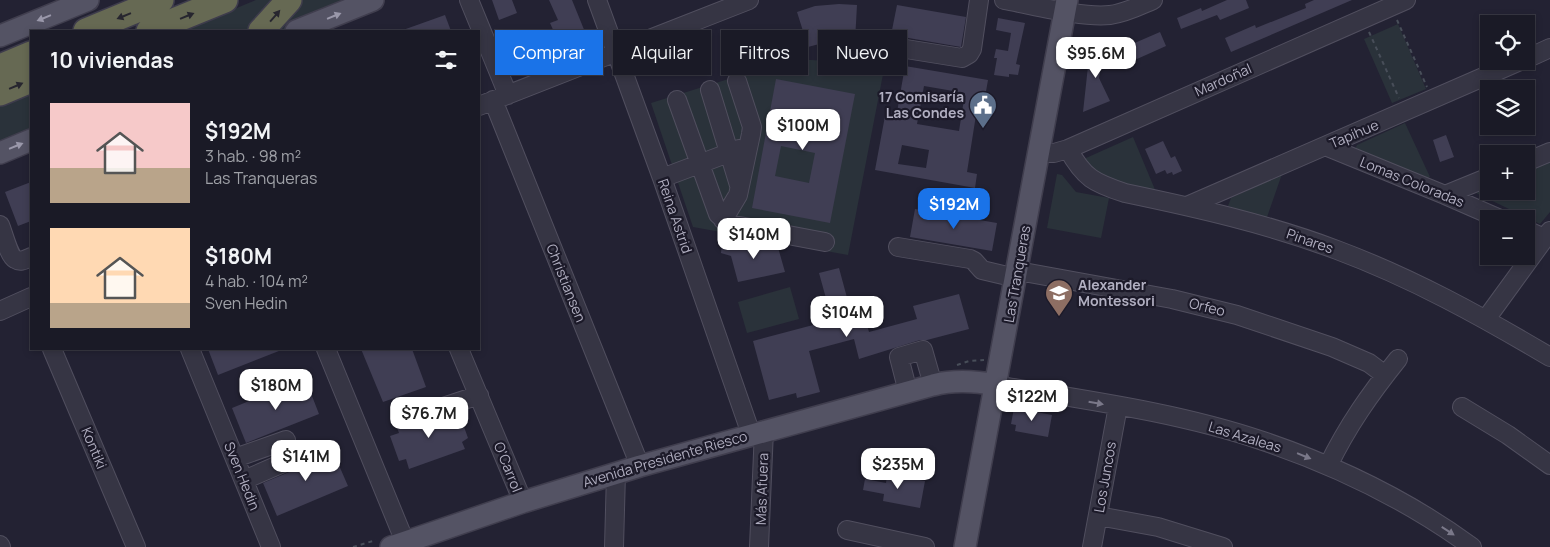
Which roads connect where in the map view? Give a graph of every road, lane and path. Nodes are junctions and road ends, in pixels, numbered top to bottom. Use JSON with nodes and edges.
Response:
{"nodes":[{"id":1,"x":88,"y":0,"type":"edge"},
{"id":2,"x":161,"y":0,"type":"edge"},
{"id":3,"x":225,"y":0,"type":"edge"},
{"id":4,"x":289,"y":0,"type":"edge"},
{"id":5,"x":372,"y":0,"type":"edge"},
{"id":6,"x":469,"y":0,"type":"edge"},
{"id":7,"x":597,"y":0,"type":"edge"},
{"id":8,"x":749,"y":0,"type":"edge"},
{"id":9,"x":979,"y":0,"type":"edge"},
{"id":10,"x":1004,"y":0,"type":"edge"},
{"id":11,"x":1154,"y":0,"type":"edge"},
{"id":12,"x":1399,"y":3,"type":"edge"},
{"id":13,"x":1066,"y":6,"type":"edge"},
{"id":14,"x":1363,"y":19,"type":"junction"},
{"id":15,"x":88,"y":30,"type":"edge"},
{"id":16,"x":151,"y":30,"type":"edge"},
{"id":17,"x":262,"y":30,"type":"edge"},
{"id":18,"x":298,"y":30,"type":"edge"},
{"id":19,"x":476,"y":30,"type":"edge"},
{"id":20,"x":673,"y":30,"type":"edge"},
{"id":21,"x":0,"y":36,"type":"edge"},
{"id":22,"x":613,"y":42,"type":"edge"},
{"id":23,"x":480,"y":46,"type":"edge"},
{"id":24,"x":1550,"y":48,"type":"edge"},
{"id":25,"x":907,"y":49,"type":"edge"},
{"id":26,"x":30,"y":54,"type":"edge"},
{"id":27,"x":613,"y":54,"type":"edge"},
{"id":28,"x":1535,"y":54,"type":"edge"},
{"id":29,"x":0,"y":67,"type":"edge"},
{"id":30,"x":1500,"y":70,"type":"edge"},
{"id":31,"x":625,"y":75,"type":"edge"},
{"id":32,"x":30,"y":80,"type":"edge"},
{"id":33,"x":737,"y":82,"type":"dead end"},
{"id":34,"x":710,"y":90,"type":"dead end"},
{"id":35,"x":0,"y":93,"type":"edge"},
{"id":36,"x":493,"y":100,"type":"edge"},
{"id":37,"x":678,"y":100,"type":"dead end"},
{"id":38,"x":1433,"y":100,"type":"junction"},
{"id":39,"x":1405,"y":112,"type":"junction"},
{"id":40,"x":30,"y":140,"type":"edge"},
{"id":41,"x":748,"y":146,"type":"junction"},
{"id":42,"x":1325,"y":146,"type":"junction"},
{"id":43,"x":1068,"y":149,"type":"junction"},
{"id":44,"x":1550,"y":152,"type":"edge"},
{"id":45,"x":0,"y":153,"type":"edge"},
{"id":46,"x":729,"y":153,"type":"junction"},
{"id":47,"x":1039,"y":153,"type":"junction"},
{"id":48,"x":1535,"y":158,"type":"edge"},
{"id":49,"x":700,"y":164,"type":"junction"},
{"id":50,"x":662,"y":178,"type":"junction"},
{"id":51,"x":1480,"y":181,"type":"edge"},
{"id":52,"x":740,"y":187,"type":"junction"},
{"id":53,"x":1445,"y":195,"type":"junction"},
{"id":54,"x":1187,"y":206,"type":"junction"},
{"id":55,"x":1480,"y":210,"type":"edge"},
{"id":56,"x":723,"y":220,"type":"junction"},
{"id":57,"x":0,"y":225,"type":"edge"},
{"id":58,"x":1547,"y":235,"type":"edge"},
{"id":59,"x":825,"y":242,"type":"dead end"},
{"id":60,"x":898,"y":248,"type":"dead end"},
{"id":61,"x":30,"y":258,"type":"edge"},
{"id":62,"x":1017,"y":274,"type":"junction"},
{"id":63,"x":30,"y":299,"type":"edge"},
{"id":64,"x":0,"y":311,"type":"edge"},
{"id":65,"x":1486,"y":319,"type":"junction"},
{"id":66,"x":52,"y":350,"type":"edge"},
{"id":67,"x":190,"y":350,"type":"edge"},
{"id":68,"x":326,"y":350,"type":"edge"},
{"id":69,"x":460,"y":350,"type":"edge"},
{"id":70,"x":1550,"y":357,"type":"edge"},
{"id":71,"x":1398,"y":358,"type":"dead end"},
{"id":72,"x":1386,"y":375,"type":"junction"},
{"id":73,"x":998,"y":378,"type":"junction"},
{"id":74,"x":938,"y":384,"type":"junction"},
{"id":75,"x":908,"y":392,"type":"junction"},
{"id":76,"x":479,"y":395,"type":"junction"},
{"id":77,"x":1118,"y":406,"type":"junction"},
{"id":78,"x":1462,"y":407,"type":"dead end"},
{"id":79,"x":434,"y":410,"type":"dead end"},
{"id":80,"x":757,"y":432,"type":"junction"},
{"id":81,"x":286,"y":440,"type":"dead end"},
{"id":82,"x":235,"y":458,"type":"junction"},
{"id":83,"x":290,"y":460,"type":"dead end"},
{"id":84,"x":1550,"y":465,"type":"edge"},
{"id":85,"x":640,"y":466,"type":"junction"},
{"id":86,"x":1328,"y":466,"type":"junction"},
{"id":87,"x":616,"y":473,"type":"junction"},
{"id":88,"x":244,"y":480,"type":"junction"},
{"id":89,"x":523,"y":502,"type":"junction"},
{"id":90,"x":1098,"y":516,"type":"junction"},
{"id":91,"x":847,"y":530,"type":"dead end"},
{"id":92,"x":398,"y":544,"type":"edge"},
{"id":93,"x":136,"y":547,"type":"edge"},
{"id":94,"x":271,"y":547,"type":"edge"},
{"id":95,"x":614,"y":547,"type":"edge"},
{"id":96,"x":759,"y":547,"type":"edge"},
{"id":97,"x":925,"y":547,"type":"edge"},
{"id":98,"x":965,"y":547,"type":"edge"},
{"id":99,"x":1092,"y":547,"type":"edge"},
{"id":100,"x":1224,"y":547,"type":"edge"},
{"id":101,"x":1472,"y":547,"type":"edge"}],
"edges":[{"from":1,"to":21,"type":"main road","one_way":true},
{"from":2,"to":15,"type":"highway","one_way":true},
{"from":16,"to":3,"type":"highway","one_way":true},
{"from":17,"to":4,"type":"highway","one_way":true},
{"from":18,"to":5,"type":"main road","one_way":true},
{"from":6,"to":19,"type":"street","name":"Christiansen"},
{"from":7,"to":22,"type":"street","name":"Reina Astrid"},
{"from":8,"to":20,"type":"street"},
{"from":9,"to":25,"type":"street"},
{"from":10,"to":13,"type":"street"},
{"from":11,"to":13,"type":"street"},
{"from":12,"to":14,"type":"street","name":"Mardoñal"},
{"from":12,"to":38,"type":"path"},
{"from":13,"to":47,"type":"main road","name":"Las Tranqueras"},
{"from":14,"to":39,"type":"path"},
{"from":14,"to":43,"type":"street","name":"Mardoñal"},
{"from":23,"to":36,"type":"street","name":"Christiansen"},
{"from":24,"to":28,"type":"street"},
{"from":26,"to":29,"type":"highway"},
{"from":27,"to":36,"type":"street"},
{"from":30,"to":38,"type":"street","name":"Tapihue"},
{"from":31,"to":50,"type":"street","name":"Reina Astrid"},
{"from":35,"to":32,"type":"highway","one_way":true},
{"from":33,"to":41,"type":"street"},
{"from":34,"to":46,"type":"street"},
{"from":36,"to":85,"type":"street","name":"Christiansen"},
{"from":37,"to":49,"type":"street"},
{"from":38,"to":39,"type":"street","name":"Tapihue"},
{"from":39,"to":42,"type":"street","name":"Tapihue"},
{"from":45,"to":40,"type":"main road","one_way":true},
{"from":41,"to":46,"type":"street"},
{"from":41,"to":52,"type":"street"},
{"from":42,"to":53,"type":"street","name":"Lomas Coloradas"},
{"from":42,"to":54,"type":"street","name":"Tapihue"},
{"from":43,"to":47,"type":"street","name":"Mardoñal"},
{"from":43,"to":54,"type":"street","name":"Pinares"},
{"from":44,"to":48,"type":"street"},
{"from":46,"to":49,"type":"street"},
{"from":46,"to":52,"type":"street"},
{"from":47,"to":62,"type":"main road","name":"Las Tranqueras"},
{"from":49,"to":50,"type":"street"},
{"from":49,"to":56,"type":"street"},
{"from":50,"to":80,"type":"street","name":"Reina Astrid"},
{"from":51,"to":53,"type":"street"},
{"from":52,"to":56,"type":"street"},
{"from":53,"to":55,"type":"street","name":"Lomas Coloradas"},
{"from":54,"to":65,"type":"street","name":"Pinares"},
{"from":56,"to":59,"type":"street"},
{"from":57,"to":61,"type":"street"},
{"from":58,"to":65,"type":"street"},
{"from":60,"to":62,"type":"street","name":"Orfeo"},
{"from":62,"to":72,"type":"street","name":"Orfeo"},
{"from":62,"to":73,"type":"main road","name":"Las Tranqueras"},
{"from":63,"to":64,"type":"street"},
{"from":65,"to":70,"type":"street","name":"Pinares"},
{"from":66,"to":93,"type":"street","name":"Kontiki"},
{"from":67,"to":82,"type":"street","name":"Sven Hedin"},
{"from":68,"to":92,"type":"street"},
{"from":69,"to":76,"type":"street","name":"O'Carrol"},
{"from":71,"to":72,"type":"street"},
{"from":72,"to":86,"type":"street"},
{"from":73,"to":74,"type":"main road","name":"Avenida Presidente Riesco"},
{"from":73,"to":77,"type":"street","name":"Las Azaleas","one_way":true},
{"from":73,"to":98,"type":"main road","name":"Las Tranqueras"},
{"from":74,"to":75,"type":"main road","name":"Avenida Presidente Riesco"},
{"from":74,"to":75,"type":"street"},
{"from":75,"to":80,"type":"main road","name":"Avenida Presidente Riesco"},
{"from":76,"to":79,"type":"street"},
{"from":76,"to":89,"type":"street","name":"O'Carrol"},
{"from":77,"to":86,"type":"street","name":"Las Azaleas","one_way":true},
{"from":77,"to":90,"type":"street","name":"Los Juncos"},
{"from":78,"to":84,"type":"street"},
{"from":80,"to":85,"type":"main road","name":"Avenida Presidente Riesco"},
{"from":80,"to":96,"type":"street","name":"Más Afuera"},
{"from":81,"to":82,"type":"street"},
{"from":82,"to":88,"type":"street","name":"Sven Hedin"},
{"from":83,"to":88,"type":"street"},
{"from":85,"to":87,"type":"main road","name":"Avenida Presidente Riesco"},
{"from":86,"to":101,"type":"street","name":"Las Azaleas","one_way":true},
{"from":87,"to":89,"type":"main road","name":"Avenida Presidente Riesco"},
{"from":87,"to":95,"type":"street"},
{"from":88,"to":94,"type":"street","name":"Sven Hedin"},
{"from":89,"to":92,"type":"main road","name":"Avenida Presidente Riesco"},
{"from":90,"to":99,"type":"street","name":"Los Juncos"},
{"from":90,"to":100,"type":"street"},
{"from":91,"to":97,"type":"street"}]}
